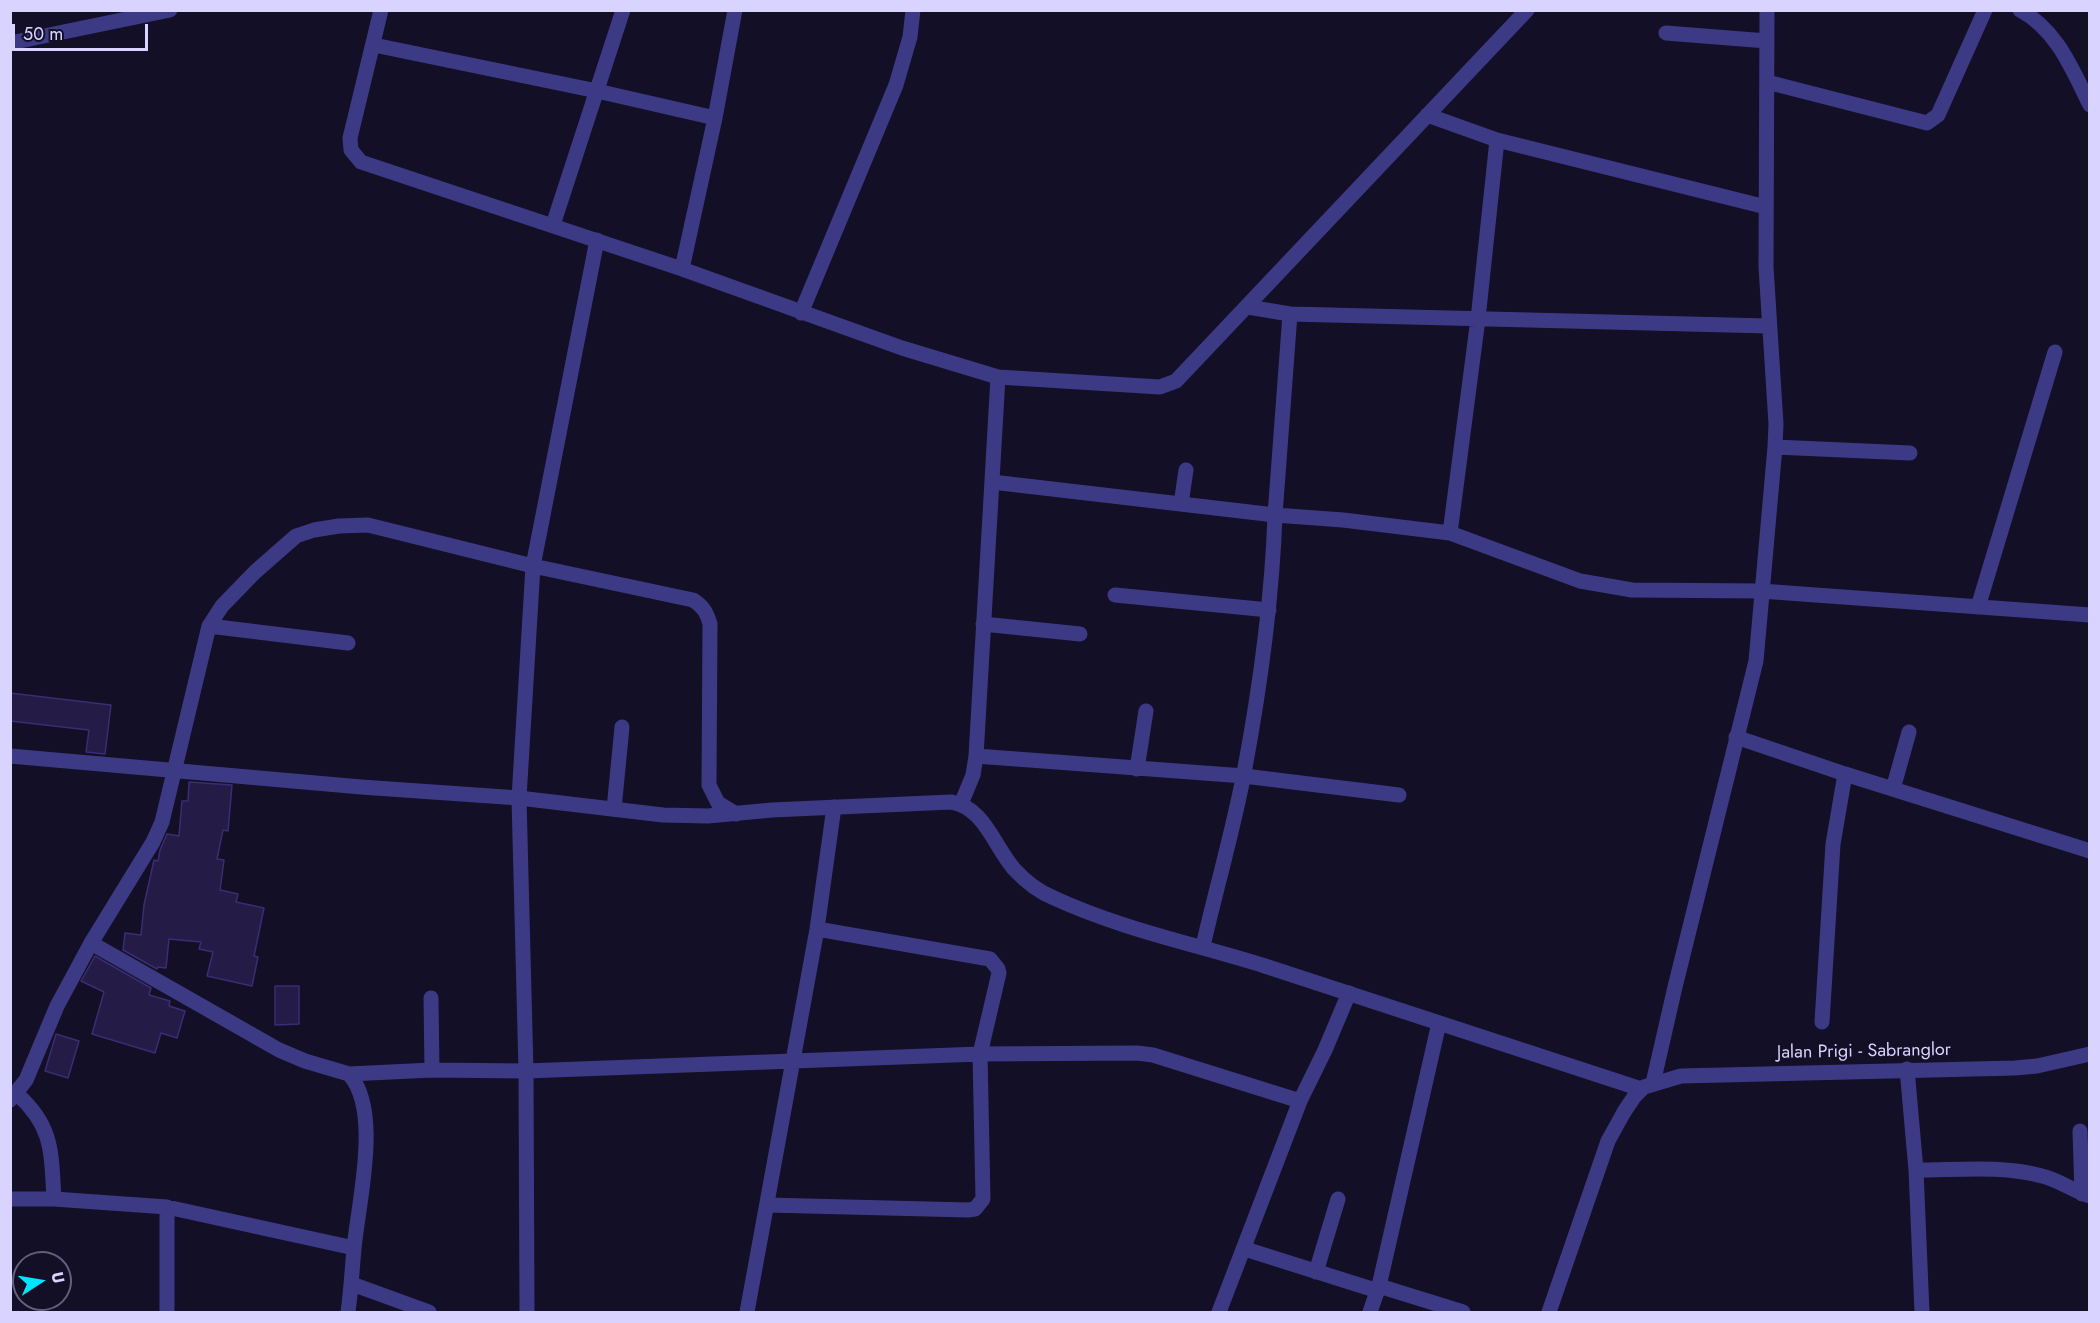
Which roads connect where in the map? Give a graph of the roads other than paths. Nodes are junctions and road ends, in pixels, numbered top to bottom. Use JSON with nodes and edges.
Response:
{"nodes":[{"id":1,"x":170,"y":10,"type":"edge"},
{"id":2,"x":381,"y":10,"type":"edge"},
{"id":3,"x":623,"y":10,"type":"edge"},
{"id":4,"x":735,"y":10,"type":"edge"},
{"id":5,"x":913,"y":10,"type":"edge"},
{"id":6,"x":1527,"y":10,"type":"edge"},
{"id":7,"x":1767,"y":10,"type":"edge"},
{"id":8,"x":1985,"y":10,"type":"edge"},
{"id":9,"x":2020,"y":10,"type":"edge"},
{"id":10,"x":2036,"y":14,"type":"edge"},
{"id":11,"x":1666,"y":33,"type":"dead end"},
{"id":12,"x":1767,"y":41,"type":"junction"},
{"id":13,"x":10,"y":43,"type":"edge"},
{"id":14,"x":374,"y":45,"type":"junction"},
{"id":15,"x":1767,"y":82,"type":"junction"},
{"id":16,"x":597,"y":91,"type":"junction"},
{"id":17,"x":2090,"y":105,"type":"edge"},
{"id":18,"x":1427,"y":115,"type":"junction"},
{"id":19,"x":715,"y":118,"type":"junction"},
{"id":20,"x":1497,"y":140,"type":"junction"},
{"id":21,"x":1766,"y":207,"type":"junction"},
{"id":22,"x":553,"y":225,"type":"junction"},
{"id":23,"x":597,"y":240,"type":"junction"},
{"id":24,"x":682,"y":269,"type":"junction"},
{"id":25,"x":1248,"y":306,"type":"junction"},
{"id":26,"x":801,"y":313,"type":"junction"},
{"id":27,"x":1290,"y":314,"type":"junction"},
{"id":28,"x":1478,"y":319,"type":"junction"},
{"id":29,"x":1768,"y":326,"type":"junction"},
{"id":30,"x":2055,"y":352,"type":"dead end"},
{"id":31,"x":998,"y":377,"type":"junction"},
{"id":32,"x":1775,"y":447,"type":"junction"},
{"id":33,"x":1910,"y":453,"type":"dead end"},
{"id":34,"x":1186,"y":470,"type":"dead end"},
{"id":35,"x":992,"y":482,"type":"junction"},
{"id":36,"x":1181,"y":504,"type":"junction"},
{"id":37,"x":1275,"y":515,"type":"junction"},
{"id":38,"x":1450,"y":533,"type":"junction"},
{"id":39,"x":533,"y":566,"type":"junction"},
{"id":40,"x":1761,"y":591,"type":"junction"},
{"id":41,"x":1115,"y":595,"type":"dead end"},
{"id":42,"x":1978,"y":607,"type":"junction"},
{"id":43,"x":1269,"y":610,"type":"junction"},
{"id":44,"x":2090,"y":615,"type":"edge"},
{"id":45,"x":983,"y":624,"type":"junction"},
{"id":46,"x":209,"y":626,"type":"junction"},
{"id":47,"x":1080,"y":634,"type":"dead end"},
{"id":48,"x":348,"y":643,"type":"dead end"},
{"id":49,"x":1146,"y":711,"type":"dead end"},
{"id":50,"x":622,"y":727,"type":"dead end"},
{"id":51,"x":1909,"y":732,"type":"dead end"},
{"id":52,"x":1736,"y":737,"type":"junction"},
{"id":53,"x":10,"y":756,"type":"edge"},
{"id":54,"x":976,"y":756,"type":"junction"},
{"id":55,"x":1137,"y":769,"type":"junction"},
{"id":56,"x":173,"y":770,"type":"junction"},
{"id":57,"x":1845,"y":774,"type":"junction"},
{"id":58,"x":1244,"y":776,"type":"junction"},
{"id":59,"x":1893,"y":789,"type":"junction"},
{"id":60,"x":1399,"y":795,"type":"dead end"},
{"id":61,"x":519,"y":798,"type":"junction"},
{"id":62,"x":961,"y":804,"type":"junction"},
{"id":63,"x":834,"y":807,"type":"junction"},
{"id":64,"x":614,"y":809,"type":"junction"},
{"id":65,"x":736,"y":814,"type":"junction"},
{"id":66,"x":2090,"y":850,"type":"edge"},
{"id":67,"x":817,"y":929,"type":"junction"},
{"id":68,"x":91,"y":943,"type":"junction"},
{"id":69,"x":1203,"y":946,"type":"junction"},
{"id":70,"x":1352,"y":994,"type":"junction"},
{"id":71,"x":431,"y":998,"type":"dead end"},
{"id":72,"x":1822,"y":1022,"type":"dead end"},
{"id":73,"x":1439,"y":1023,"type":"junction"},
{"id":74,"x":980,"y":1054,"type":"junction"},
{"id":75,"x":2090,"y":1054,"type":"edge"},
{"id":76,"x":791,"y":1063,"type":"junction"},
{"id":77,"x":432,"y":1070,"type":"junction"},
{"id":78,"x":1907,"y":1070,"type":"junction"},
{"id":79,"x":526,"y":1071,"type":"junction"},
{"id":80,"x":349,"y":1074,"type":"junction"},
{"id":81,"x":1647,"y":1086,"type":"junction"},
{"id":82,"x":14,"y":1097,"type":"edge"},
{"id":83,"x":1300,"y":1101,"type":"junction"},
{"id":84,"x":2080,"y":1131,"type":"dead end"},
{"id":85,"x":1916,"y":1170,"type":"junction"},
{"id":86,"x":2086,"y":1195,"type":"edge"},
{"id":87,"x":10,"y":1199,"type":"edge"},
{"id":88,"x":54,"y":1199,"type":"junction"},
{"id":89,"x":1338,"y":1199,"type":"dead end"},
{"id":90,"x":767,"y":1205,"type":"junction"},
{"id":91,"x":167,"y":1207,"type":"junction"},
{"id":92,"x":354,"y":1248,"type":"junction"},
{"id":93,"x":1245,"y":1249,"type":"junction"},
{"id":94,"x":1316,"y":1272,"type":"junction"},
{"id":95,"x":352,"y":1284,"type":"junction"},
{"id":96,"x":1378,"y":1289,"type":"junction"},
{"id":97,"x":167,"y":1312,"type":"edge"},
{"id":98,"x":348,"y":1312,"type":"edge"},
{"id":99,"x":429,"y":1312,"type":"edge"},
{"id":100,"x":527,"y":1312,"type":"edge"},
{"id":101,"x":747,"y":1312,"type":"edge"},
{"id":102,"x":1219,"y":1312,"type":"edge"},
{"id":103,"x":1370,"y":1312,"type":"edge"},
{"id":104,"x":1463,"y":1312,"type":"edge"},
{"id":105,"x":1549,"y":1312,"type":"edge"},
{"id":106,"x":1922,"y":1312,"type":"edge"}],
"edges":[{"from":1,"to":13,"type":"street"},
{"from":2,"to":14,"type":"street"},
{"from":3,"to":16,"type":"street"},
{"from":4,"to":19,"type":"street"},
{"from":5,"to":26,"type":"street"},
{"from":6,"to":18,"type":"street"},
{"from":7,"to":12,"type":"street"},
{"from":8,"to":15,"type":"street"},
{"from":9,"to":10,"type":"street"},
{"from":10,"to":17,"type":"street"},
{"from":11,"to":12,"type":"street"},
{"from":12,"to":15,"type":"street"},
{"from":14,"to":16,"type":"street"},
{"from":14,"to":22,"type":"street"},
{"from":15,"to":21,"type":"street"},
{"from":16,"to":19,"type":"street"},
{"from":16,"to":22,"type":"street"},
{"from":18,"to":20,"type":"street"},
{"from":18,"to":25,"type":"street"},
{"from":19,"to":24,"type":"street"},
{"from":20,"to":21,"type":"street"},
{"from":20,"to":28,"type":"street"},
{"from":21,"to":29,"type":"street"},
{"from":22,"to":23,"type":"street"},
{"from":23,"to":24,"type":"street"},
{"from":23,"to":39,"type":"street"},
{"from":24,"to":26,"type":"street"},
{"from":25,"to":27,"type":"street"},
{"from":25,"to":31,"type":"street"},
{"from":26,"to":31,"type":"street"},
{"from":27,"to":28,"type":"street"},
{"from":27,"to":37,"type":"street"},
{"from":28,"to":29,"type":"street"},
{"from":28,"to":38,"type":"street"},
{"from":29,"to":32,"type":"street"},
{"from":30,"to":42,"type":"street"},
{"from":31,"to":35,"type":"street"},
{"from":32,"to":33,"type":"street"},
{"from":32,"to":40,"type":"street"},
{"from":34,"to":36,"type":"street"},
{"from":35,"to":36,"type":"street"},
{"from":35,"to":45,"type":"street"},
{"from":36,"to":37,"type":"street"},
{"from":37,"to":38,"type":"street"},
{"from":37,"to":43,"type":"street"},
{"from":38,"to":40,"type":"street"},
{"from":39,"to":46,"type":"street"},
{"from":39,"to":61,"type":"street"},
{"from":39,"to":65,"type":"street"},
{"from":40,"to":42,"type":"street"},
{"from":40,"to":52,"type":"street"},
{"from":41,"to":43,"type":"street"},
{"from":42,"to":44,"type":"street"},
{"from":43,"to":58,"type":"street"},
{"from":45,"to":47,"type":"street"},
{"from":45,"to":54,"type":"street"},
{"from":46,"to":48,"type":"street"},
{"from":46,"to":56,"type":"street"},
{"from":49,"to":55,"type":"street"},
{"from":50,"to":64,"type":"street"},
{"from":51,"to":59,"type":"street"},
{"from":52,"to":57,"type":"street"},
{"from":52,"to":81,"type":"street"},
{"from":53,"to":56,"type":"street"},
{"from":54,"to":55,"type":"street"},
{"from":54,"to":62,"type":"street"},
{"from":55,"to":58,"type":"street"},
{"from":56,"to":61,"type":"street"},
{"from":56,"to":68,"type":"street"},
{"from":57,"to":59,"type":"street"},
{"from":57,"to":72,"type":"street"},
{"from":58,"to":60,"type":"street"},
{"from":58,"to":69,"type":"street"},
{"from":59,"to":66,"type":"street"},
{"from":61,"to":64,"type":"street"},
{"from":61,"to":79,"type":"street"},
{"from":62,"to":63,"type":"street"},
{"from":62,"to":69,"type":"street"},
{"from":63,"to":65,"type":"street"},
{"from":63,"to":67,"type":"street"},
{"from":64,"to":65,"type":"street"},
{"from":67,"to":74,"type":"street"},
{"from":67,"to":76,"type":"street"},
{"from":68,"to":80,"type":"street"},
{"from":68,"to":82,"type":"street"},
{"from":69,"to":70,"type":"street"},
{"from":70,"to":73,"type":"street"},
{"from":70,"to":83,"type":"street"},
{"from":71,"to":77,"type":"street"},
{"from":73,"to":81,"type":"street"},
{"from":73,"to":96,"type":"street"},
{"from":74,"to":76,"type":"street"},
{"from":74,"to":83,"type":"street"},
{"from":74,"to":90,"type":"street"},
{"from":75,"to":78,"type":"street","name":"Jalan Prigi - Sabranglor"},
{"from":76,"to":79,"type":"street"},
{"from":76,"to":90,"type":"street"},
{"from":77,"to":79,"type":"street"},
{"from":77,"to":80,"type":"street"},
{"from":78,"to":81,"type":"street","name":"Jalan Prigi - Sabranglor"},
{"from":78,"to":85,"type":"street"},
{"from":79,"to":100,"type":"street"},
{"from":80,"to":92,"type":"street"},
{"from":81,"to":105,"type":"street"},
{"from":82,"to":88,"type":"street"},
{"from":83,"to":93,"type":"street"},
{"from":84,"to":86,"type":"street"},
{"from":85,"to":86,"type":"street"},
{"from":85,"to":106,"type":"street"},
{"from":87,"to":88,"type":"street"},
{"from":88,"to":91,"type":"street"},
{"from":89,"to":94,"type":"street"},
{"from":90,"to":101,"type":"street"},
{"from":91,"to":92,"type":"street"},
{"from":91,"to":97,"type":"street"},
{"from":92,"to":95,"type":"street"},
{"from":93,"to":94,"type":"street"},
{"from":93,"to":102,"type":"street"},
{"from":94,"to":96,"type":"street"},
{"from":95,"to":98,"type":"street"},
{"from":95,"to":99,"type":"street"},
{"from":96,"to":103,"type":"street"},
{"from":96,"to":104,"type":"street"}]}
